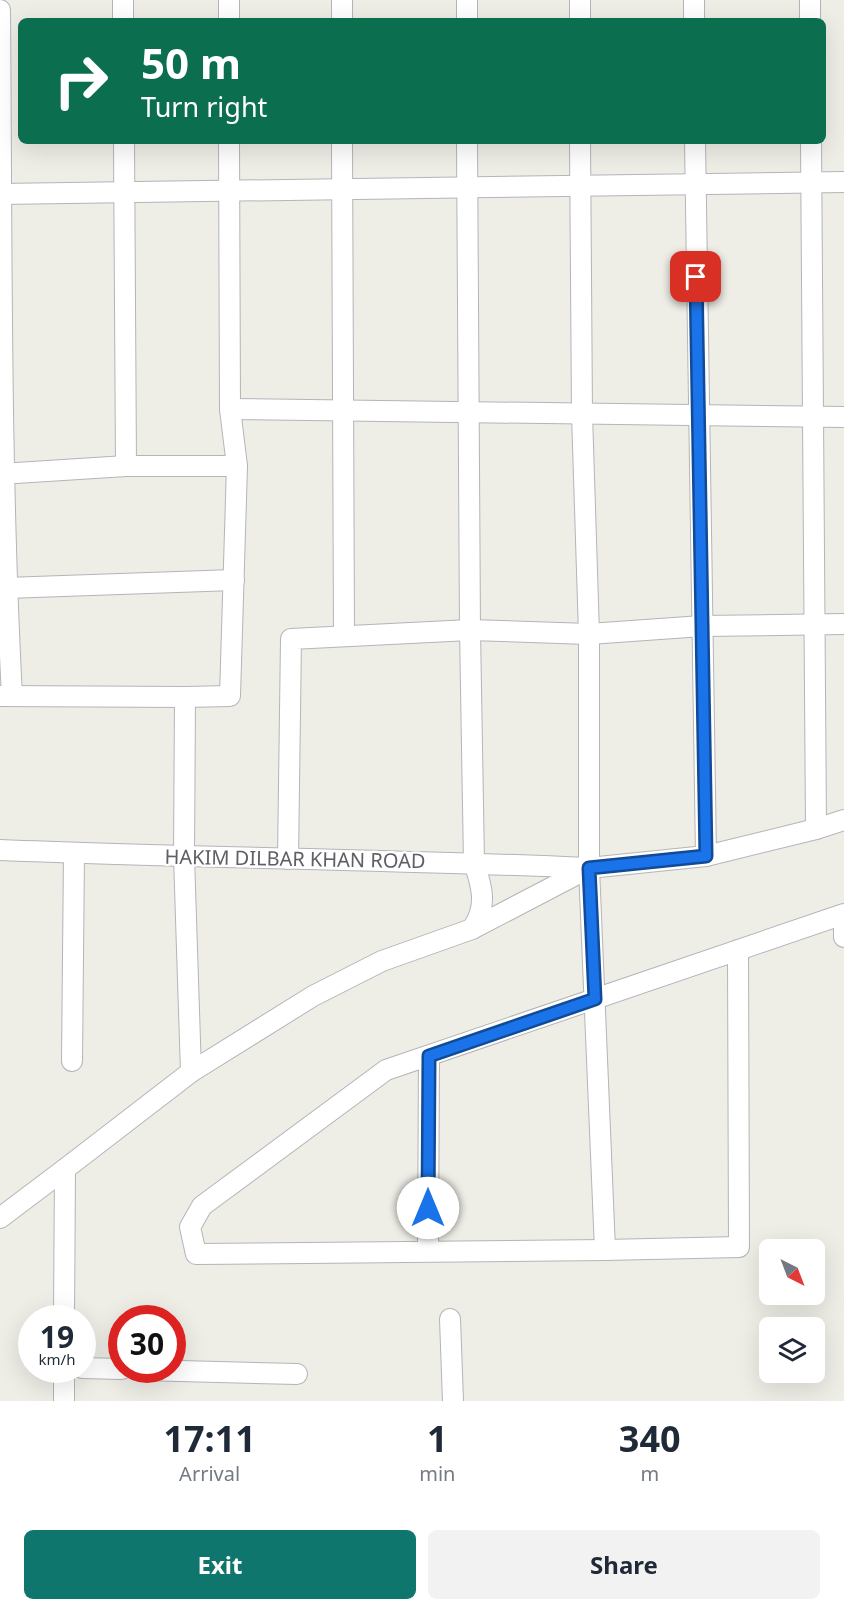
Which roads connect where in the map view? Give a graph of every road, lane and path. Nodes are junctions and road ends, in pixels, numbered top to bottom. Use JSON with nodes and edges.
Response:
{"nodes":[{"id":1,"x":123,"y":0,"type":"edge"},
{"id":2,"x":229,"y":0,"type":"edge"},
{"id":3,"x":342,"y":0,"type":"edge"},
{"id":4,"x":467,"y":0,"type":"edge"},
{"id":5,"x":580,"y":0,"type":"edge"},
{"id":6,"x":694,"y":0,"type":"edge"},
{"id":7,"x":810,"y":0,"type":"edge"},
{"id":8,"x":0,"y":10,"type":"edge"},
{"id":9,"x":123,"y":18,"type":"edge"},
{"id":10,"x":229,"y":18,"type":"edge"},
{"id":11,"x":342,"y":18,"type":"edge"},
{"id":12,"x":467,"y":18,"type":"edge"},
{"id":13,"x":580,"y":18,"type":"edge"},
{"id":14,"x":694,"y":18,"type":"edge"},
{"id":15,"x":810,"y":18,"type":"edge"},
{"id":16,"x":124,"y":144,"type":"edge"},
{"id":17,"x":229,"y":144,"type":"edge"},
{"id":18,"x":342,"y":144,"type":"edge"},
{"id":19,"x":467,"y":144,"type":"edge"},
{"id":20,"x":580,"y":144,"type":"edge"},
{"id":21,"x":695,"y":144,"type":"edge"},
{"id":22,"x":811,"y":144,"type":"edge"},
{"id":23,"x":844,"y":182,"type":"edge"},
{"id":24,"x":811,"y":183,"type":"junction"},
{"id":25,"x":695,"y":184,"type":"junction"},
{"id":26,"x":580,"y":186,"type":"junction"},
{"id":27,"x":468,"y":187,"type":"junction"},
{"id":28,"x":342,"y":189,"type":"junction"},
{"id":29,"x":229,"y":190,"type":"junction"},
{"id":30,"x":124,"y":192,"type":"junction"},
{"id":31,"x":1,"y":194,"type":"edge"},
{"id":32,"x":230,"y":410,"type":"junction"},
{"id":33,"x":343,"y":411,"type":"junction"},
{"id":34,"x":469,"y":412,"type":"junction"},
{"id":35,"x":582,"y":414,"type":"junction"},
{"id":36,"x":699,"y":415,"type":"junction"},
{"id":37,"x":813,"y":417,"type":"junction"},
{"id":38,"x":844,"y":417,"type":"edge"},
{"id":39,"x":126,"y":466,"type":"junction"},
{"id":40,"x":237,"y":466,"type":"junction"},
{"id":41,"x":2,"y":474,"type":"edge"},
{"id":42,"x":234,"y":580,"type":"junction"},
{"id":43,"x":6,"y":588,"type":"junction"},
{"id":44,"x":844,"y":624,"type":"edge"},
{"id":45,"x":814,"y":625,"type":"junction"},
{"id":46,"x":702,"y":626,"type":"junction"},
{"id":47,"x":470,"y":630,"type":"junction"},
{"id":48,"x":589,"y":634,"type":"junction"},
{"id":49,"x":344,"y":636,"type":"junction"},
{"id":50,"x":6,"y":696,"type":"edge"},
{"id":51,"x":185,"y":697,"type":"junction"},
{"id":52,"x":844,"y":820,"type":"edge"},
{"id":53,"x":816,"y":829,"type":"junction"},
{"id":54,"x":0,"y":850,"type":"edge"},
{"id":55,"x":74,"y":853,"type":"junction"},
{"id":56,"x":706,"y":856,"type":"junction"},
{"id":57,"x":184,"y":857,"type":"junction"},
{"id":58,"x":288,"y":859,"type":"junction"},
{"id":59,"x":474,"y":863,"type":"junction"},
{"id":60,"x":589,"y":868,"type":"junction"},
{"id":61,"x":472,"y":929,"type":"junction"},
{"id":62,"x":844,"y":937,"type":"edge"},
{"id":63,"x":738,"y":950,"type":"junction"},
{"id":64,"x":595,"y":999,"type":"junction"},
{"id":65,"x":429,"y":1056,"type":"junction"},
{"id":66,"x":72,"y":1061,"type":"dead end"},
{"id":67,"x":190,"y":1072,"type":"junction"},
{"id":68,"x":65,"y":1169,"type":"junction"},
{"id":69,"x":0,"y":1218,"type":"edge"},
{"id":70,"x":605,"y":1250,"type":"junction"},
{"id":71,"x":428,"y":1251,"type":"junction"},
{"id":72,"x":64,"y":1305,"type":"edge"},
{"id":73,"x":450,"y":1319,"type":"dead end"},
{"id":74,"x":186,"y":1371,"type":"edge"},
{"id":75,"x":297,"y":1374,"type":"dead end"},
{"id":76,"x":64,"y":1383,"type":"edge"},
{"id":77,"x":64,"y":1401,"type":"edge"},
{"id":78,"x":453,"y":1401,"type":"edge"}],
"edges":[{"from":1,"to":9,"type":"street"},
{"from":2,"to":10,"type":"street"},
{"from":3,"to":11,"type":"street"},
{"from":4,"to":12,"type":"street"},
{"from":5,"to":13,"type":"street"},
{"from":6,"to":14,"type":"street"},
{"from":7,"to":15,"type":"street"},
{"from":8,"to":31,"type":"street"},
{"from":16,"to":30,"type":"street"},
{"from":17,"to":29,"type":"street"},
{"from":18,"to":28,"type":"street"},
{"from":19,"to":27,"type":"street"},
{"from":20,"to":26,"type":"street"},
{"from":21,"to":25,"type":"street"},
{"from":22,"to":24,"type":"street"},
{"from":23,"to":24,"type":"street"},
{"from":24,"to":25,"type":"street"},
{"from":24,"to":37,"type":"street"},
{"from":25,"to":26,"type":"street"},
{"from":25,"to":36,"type":"street"},
{"from":26,"to":27,"type":"street"},
{"from":26,"to":35,"type":"street"},
{"from":27,"to":28,"type":"street"},
{"from":27,"to":34,"type":"street"},
{"from":28,"to":29,"type":"street"},
{"from":28,"to":33,"type":"street"},
{"from":29,"to":30,"type":"street"},
{"from":29,"to":32,"type":"street"},
{"from":30,"to":31,"type":"street"},
{"from":30,"to":39,"type":"street"},
{"from":31,"to":41,"type":"street"},
{"from":32,"to":33,"type":"street"},
{"from":32,"to":40,"type":"street"},
{"from":33,"to":34,"type":"street"},
{"from":33,"to":49,"type":"street"},
{"from":34,"to":35,"type":"street"},
{"from":34,"to":47,"type":"street"},
{"from":35,"to":36,"type":"street"},
{"from":35,"to":48,"type":"street"},
{"from":36,"to":37,"type":"street"},
{"from":36,"to":46,"type":"street"},
{"from":37,"to":38,"type":"street"},
{"from":37,"to":45,"type":"street"},
{"from":39,"to":40,"type":"street"},
{"from":39,"to":41,"type":"street"},
{"from":40,"to":42,"type":"street"},
{"from":41,"to":43,"type":"street"},
{"from":42,"to":43,"type":"street"},
{"from":42,"to":51,"type":"street"},
{"from":43,"to":50,"type":"street"},
{"from":44,"to":45,"type":"street"},
{"from":45,"to":46,"type":"street"},
{"from":45,"to":53,"type":"street"},
{"from":46,"to":48,"type":"street"},
{"from":46,"to":56,"type":"street"},
{"from":47,"to":48,"type":"street"},
{"from":47,"to":49,"type":"street"},
{"from":47,"to":59,"type":"street"},
{"from":48,"to":60,"type":"street"},
{"from":49,"to":58,"type":"street"},
{"from":50,"to":51,"type":"street"},
{"from":51,"to":57,"type":"street"},
{"from":52,"to":53,"type":"street"},
{"from":53,"to":56,"type":"street"},
{"from":54,"to":55,"type":"street","name":"HAKIM DILBAR KHAN ROAD"},
{"from":55,"to":57,"type":"street","name":"HAKIM DILBAR KHAN ROAD"},
{"from":55,"to":66,"type":"street"},
{"from":56,"to":60,"type":"street"},
{"from":57,"to":58,"type":"street","name":"HAKIM DILBAR KHAN ROAD"},
{"from":57,"to":67,"type":"street"},
{"from":58,"to":59,"type":"street","name":"HAKIM DILBAR KHAN ROAD"},
{"from":59,"to":60,"type":"street","name":"HAKIM DILBAR KHAN ROAD"},
{"from":59,"to":61,"type":"street"},
{"from":60,"to":61,"type":"street"},
{"from":60,"to":64,"type":"street"},
{"from":61,"to":67,"type":"street"},
{"from":62,"to":63,"type":"street"},
{"from":63,"to":64,"type":"street"},
{"from":63,"to":70,"type":"street"},
{"from":64,"to":65,"type":"street"},
{"from":64,"to":70,"type":"street"},
{"from":65,"to":71,"type":"street"},
{"from":65,"to":71,"type":"street"},
{"from":67,"to":68,"type":"street"},
{"from":68,"to":69,"type":"street"},
{"from":68,"to":72,"type":"street"},
{"from":70,"to":71,"type":"street"},
{"from":73,"to":78,"type":"street"},
{"from":74,"to":75,"type":"street"},
{"from":76,"to":77,"type":"street"}]}
